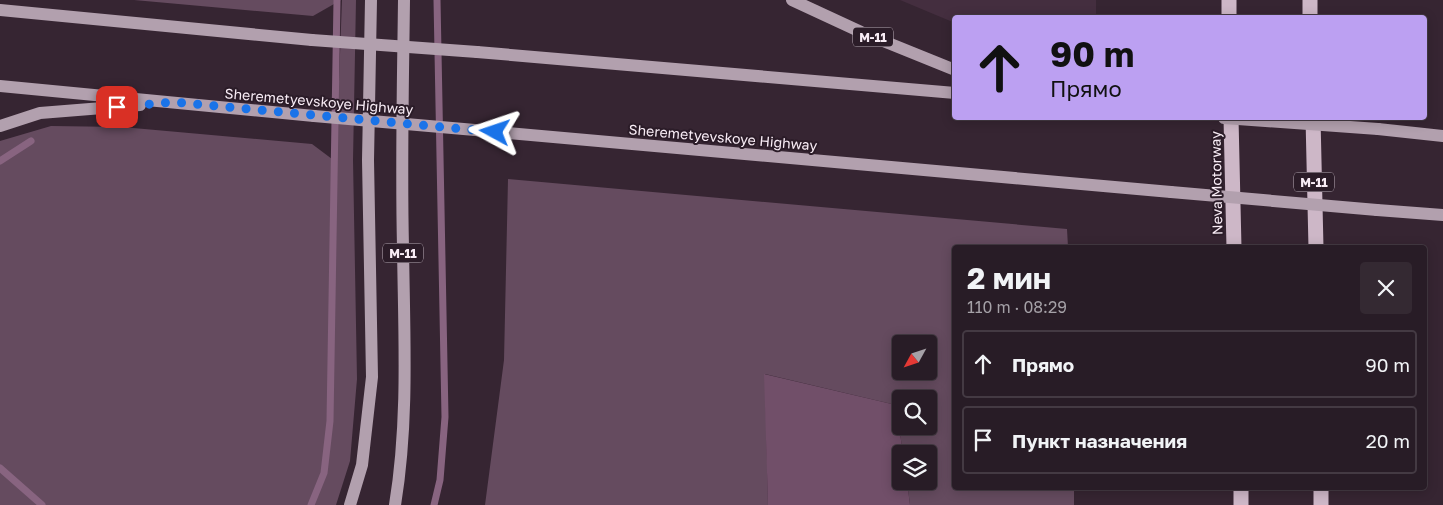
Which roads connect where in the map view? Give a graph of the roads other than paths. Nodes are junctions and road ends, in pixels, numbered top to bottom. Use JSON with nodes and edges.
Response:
{"nodes":[{"id":1,"x":371,"y":0,"type":"edge"},
{"id":2,"x":404,"y":0,"type":"edge"},
{"id":3,"x":792,"y":0,"type":"edge"},
{"id":4,"x":1229,"y":0,"type":"edge"},
{"id":5,"x":1310,"y":0,"type":"edge"},
{"id":6,"x":0,"y":10,"type":"edge"},
{"id":7,"x":1229,"y":15,"type":"edge"},
{"id":8,"x":1310,"y":15,"type":"edge"},
{"id":9,"x":952,"y":69,"type":"edge"},
{"id":10,"x":0,"y":86,"type":"edge"},
{"id":11,"x":952,"y":93,"type":"edge"},
{"id":12,"x":174,"y":102,"type":"junction"},
{"id":13,"x":1231,"y":120,"type":"edge"},
{"id":14,"x":1252,"y":120,"type":"edge"},
{"id":15,"x":1313,"y":120,"type":"edge"},
{"id":16,"x":0,"y":126,"type":"edge"},
{"id":17,"x":1443,"y":136,"type":"edge"},
{"id":18,"x":1443,"y":215,"type":"edge"},
{"id":19,"x":1234,"y":245,"type":"edge"},
{"id":20,"x":1316,"y":245,"type":"edge"},
{"id":21,"x":1241,"y":490,"type":"edge"},
{"id":22,"x":1321,"y":490,"type":"edge"},
{"id":23,"x":350,"y":505,"type":"edge"},
{"id":24,"x":395,"y":505,"type":"edge"},
{"id":25,"x":1241,"y":505,"type":"edge"},
{"id":26,"x":1321,"y":505,"type":"edge"}],
"edges":[{"from":1,"to":23,"type":"main road","number":"М-11"},
{"from":2,"to":24,"type":"main road","number":"М-11"},
{"from":3,"to":9,"type":"main road","number":"М-11"},
{"from":4,"to":7,"type":"highway"},
{"from":5,"to":8,"type":"highway"},
{"from":6,"to":11,"type":"main road","bridge":true},
{"from":10,"to":12,"type":"main road","name":"Sheremetyevskoye Highway"},
{"from":12,"to":16,"type":"main road"},
{"from":12,"to":18,"type":"main road","name":"Sheremetyevskoye Highway","bridge":true},
{"from":13,"to":19,"type":"highway","name":"Neva Motorway"},
{"from":14,"to":17,"type":"main road","bridge":true},
{"from":15,"to":20,"type":"highway","number":"М-11"},
{"from":21,"to":25,"type":"highway"},
{"from":22,"to":26,"type":"highway"}]}
